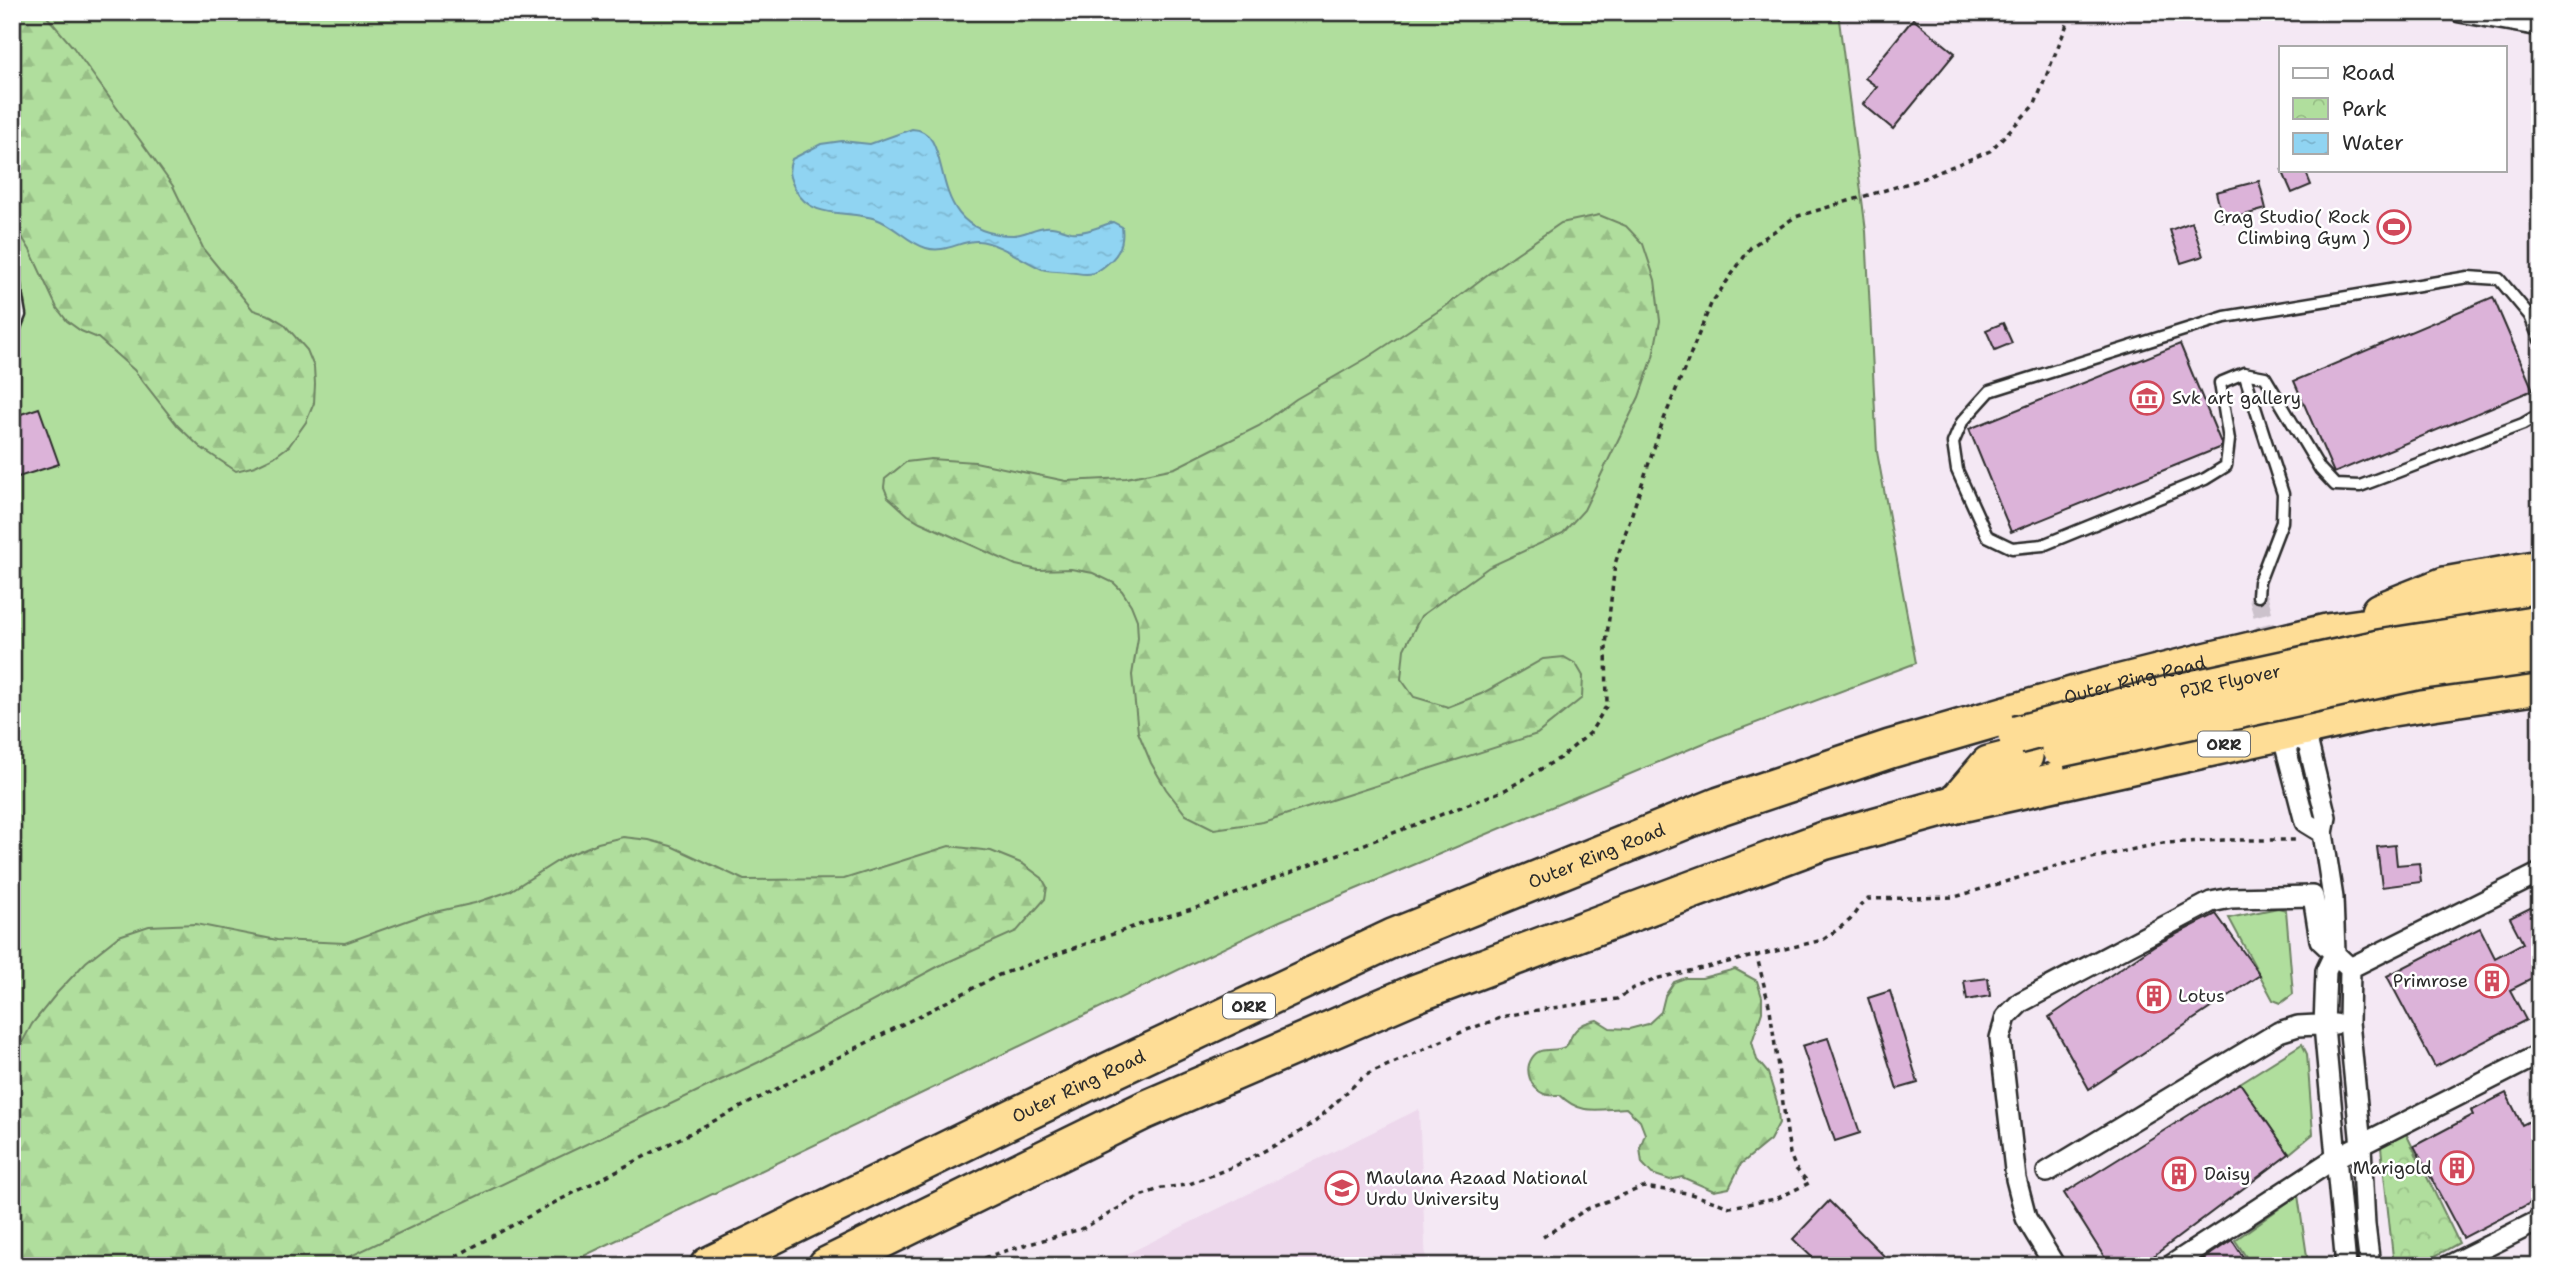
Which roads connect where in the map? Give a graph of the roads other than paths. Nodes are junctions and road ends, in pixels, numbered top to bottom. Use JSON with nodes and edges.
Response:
{"nodes":[{"id":1,"x":2460,"y":12,"type":"edge"},
{"id":2,"x":2540,"y":26,"type":"edge"},
{"id":3,"x":12,"y":268,"type":"edge"},
{"id":4,"x":12,"y":335,"type":"edge"},
{"id":5,"x":2540,"y":340,"type":"edge"},
{"id":6,"x":2244,"y":373,"type":"junction"},
{"id":7,"x":2540,"y":414,"type":"edge"},
{"id":8,"x":2540,"y":569,"type":"edge"},
{"id":9,"x":2258,"y":596,"type":"tunnel mouth"},
{"id":10,"x":2540,"y":603,"type":"edge"},
{"id":11,"x":2540,"y":624,"type":"edge"},
{"id":12,"x":2327,"y":633,"type":"junction"},
{"id":13,"x":2540,"y":654,"type":"edge"},
{"id":14,"x":2540,"y":685,"type":"edge"},
{"id":15,"x":1926,"y":739,"type":"junction"},
{"id":16,"x":2020,"y":746,"type":"junction"},
{"id":17,"x":1956,"y":804,"type":"junction"},
{"id":18,"x":2323,"y":833,"type":"road end"},
{"id":19,"x":2540,"y":873,"type":"edge"},
{"id":20,"x":2335,"y":952,"type":"junction"},
{"id":21,"x":2350,"y":968,"type":"junction"},
{"id":22,"x":2349,"y":1021,"type":"junction"},
{"id":23,"x":2324,"y":1026,"type":"junction"},
{"id":24,"x":2540,"y":1054,"type":"edge"},
{"id":25,"x":2361,"y":1146,"type":"junction"},
{"id":26,"x":2337,"y":1157,"type":"junction"},
{"id":27,"x":2048,"y":1172,"type":"dead end"},
{"id":28,"x":2540,"y":1220,"type":"edge"},
{"id":29,"x":709,"y":1266,"type":"edge"},
{"id":30,"x":827,"y":1266,"type":"edge"},
{"id":31,"x":2055,"y":1266,"type":"edge"},
{"id":32,"x":2170,"y":1266,"type":"edge"},
{"id":33,"x":2346,"y":1266,"type":"edge"},
{"id":34,"x":2370,"y":1266,"type":"edge"},
{"id":35,"x":2448,"y":1266,"type":"edge"}],
"edges":[{"from":1,"to":2,"type":"street"},
{"from":3,"to":4,"type":"lane"},
{"from":5,"to":6,"type":"lane"},
{"from":6,"to":7,"type":"lane"},
{"from":6,"to":9,"type":"lane"},
{"from":8,"to":12,"type":"highway"},
{"from":10,"to":12,"type":"highway","name":"Outer Ring Road","number":"ORR"},
{"from":11,"to":16,"type":"highway","name":"PJR Flyover","bridge":true},
{"from":12,"to":15,"type":"highway","name":"Outer Ring Road","number":"ORR"},
{"from":13,"to":16,"type":"highway","name":"PJR Flyover","bridge":true},
{"from":14,"to":17,"type":"highway","number":"ORR"},
{"from":15,"to":16,"type":"highway","name":"PJR Flyover"},
{"from":15,"to":29,"type":"highway","name":"Outer Ring Road","number":"ORR"},
{"from":16,"to":17,"type":"highway","name":"PJR Flyover"},
{"from":17,"to":30,"type":"highway","number":"ORR"},
{"from":18,"to":20,"type":"street"},
{"from":19,"to":21,"type":"street"},
{"from":20,"to":21,"type":"street"},
{"from":20,"to":23,"type":"street"},
{"from":20,"to":31,"type":"street"},
{"from":21,"to":22,"type":"street"},
{"from":22,"to":23,"type":"street"},
{"from":22,"to":25,"type":"street"},
{"from":23,"to":26,"type":"street"},
{"from":23,"to":27,"type":"street"},
{"from":24,"to":25,"type":"street"},
{"from":25,"to":26,"type":"street"},
{"from":25,"to":34,"type":"street"},
{"from":26,"to":32,"type":"street"},
{"from":26,"to":33,"type":"street"},
{"from":28,"to":35,"type":"street"}]}
